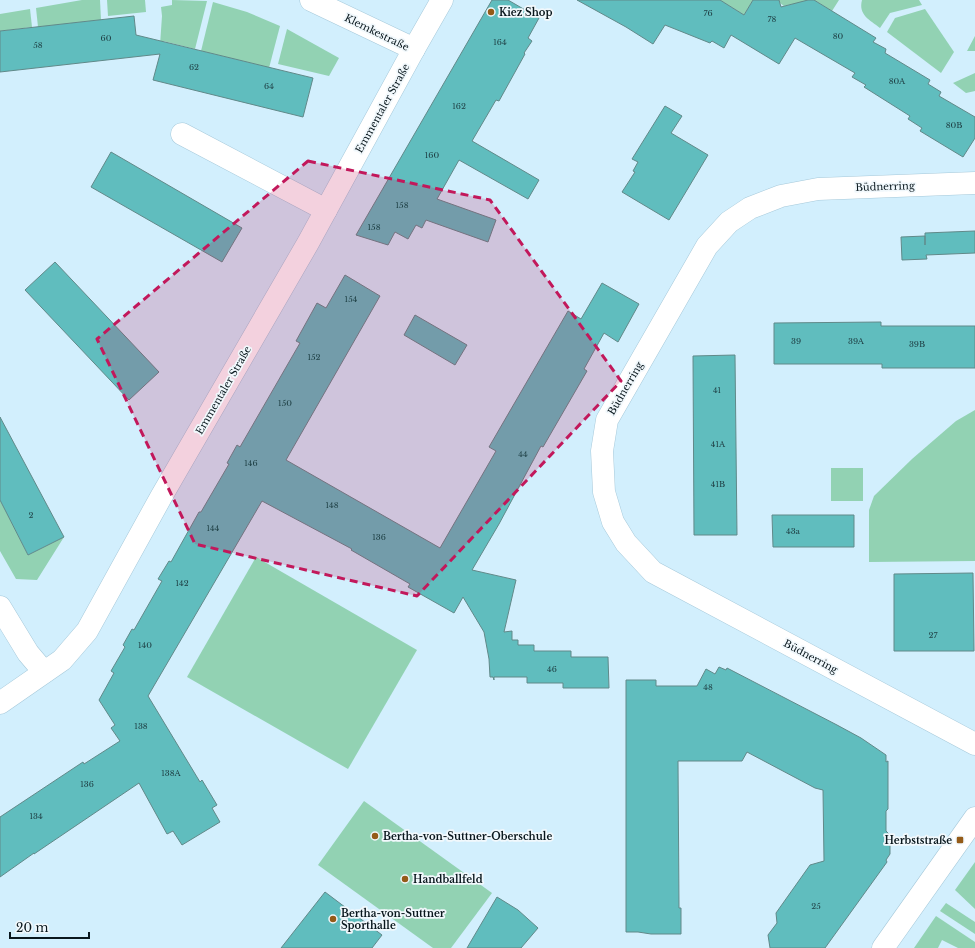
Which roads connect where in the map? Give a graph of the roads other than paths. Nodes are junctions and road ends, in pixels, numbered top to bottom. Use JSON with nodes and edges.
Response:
{"nodes":[{"id":1,"x":312,"y":0,"type":"edge"},
{"id":2,"x":442,"y":0,"type":"edge"},
{"id":3,"x":414,"y":49,"type":"junction"},
{"id":4,"x":182,"y":134,"type":"dead end"},
{"id":5,"x":975,"y":183,"type":"edge"},
{"id":6,"x":326,"y":210,"type":"junction"},
{"id":7,"x":0,"y":607,"type":"edge"},
{"id":8,"x":44,"y":672,"type":"junction"},
{"id":9,"x":0,"y":703,"type":"edge"},
{"id":10,"x":975,"y":744,"type":"edge"},
{"id":11,"x":975,"y":818,"type":"edge"},
{"id":12,"x":883,"y":948,"type":"edge"}],
"edges":[{"from":1,"to":3,"type":"street","name":"Klemkestraße"},
{"from":2,"to":3,"type":"street","name":"Klemkestraße"},
{"from":3,"to":6,"type":"street","name":"Emmentaler Straße"},
{"from":4,"to":6,"type":"street"},
{"from":5,"to":10,"type":"street","name":"Büdnerring"},
{"from":6,"to":8,"type":"street","name":"Emmentaler Straße"},
{"from":7,"to":8,"type":"street"},
{"from":8,"to":9,"type":"street","name":"Emmentaler Straße"},
{"from":11,"to":12,"type":"street"}]}
